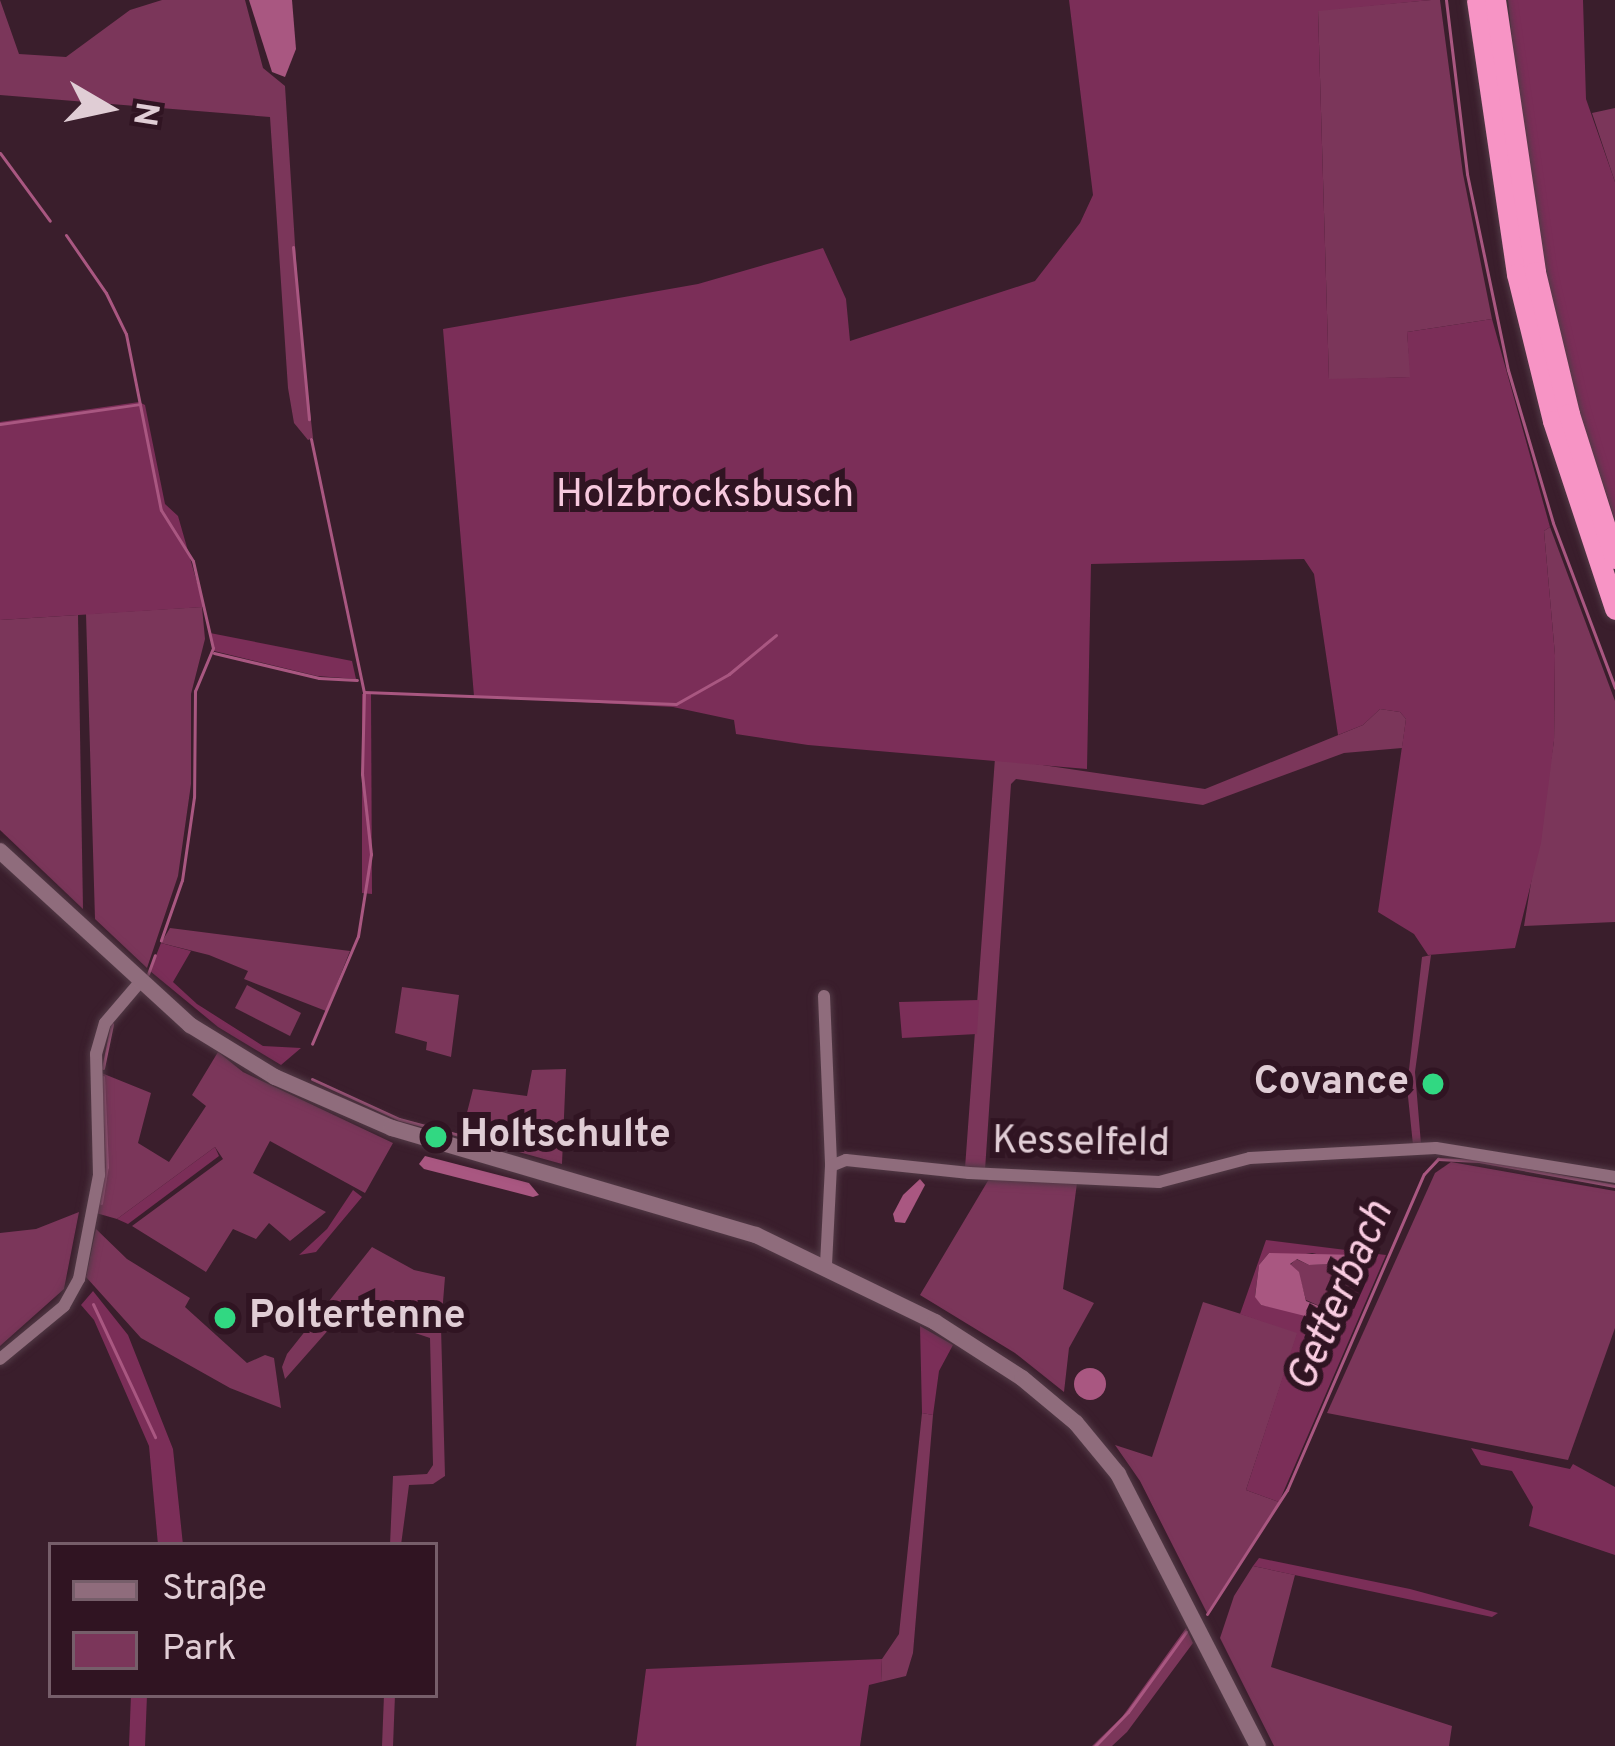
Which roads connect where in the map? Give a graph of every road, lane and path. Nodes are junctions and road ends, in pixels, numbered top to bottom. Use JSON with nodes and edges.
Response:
{"nodes":[{"id":1,"x":1477,"y":0,"type":"edge"},
{"id":2,"x":1495,"y":0,"type":"edge"},
{"id":3,"x":1615,"y":559,"type":"edge"},
{"id":4,"x":1615,"y":609,"type":"edge"},
{"id":5,"x":0,"y":851,"type":"edge"},
{"id":6,"x":140,"y":982,"type":"junction"},
{"id":7,"x":824,"y":996,"type":"dead end"},
{"id":8,"x":831,"y":1166,"type":"junction"},
{"id":9,"x":1615,"y":1177,"type":"edge"},
{"id":10,"x":826,"y":1264,"type":"junction"},
{"id":11,"x":0,"y":1359,"type":"edge"},
{"id":12,"x":1258,"y":1746,"type":"edge"}],
"edges":[{"from":1,"to":4,"type":"highway"},
{"from":2,"to":3,"type":"highway"},
{"from":5,"to":6,"type":"main road"},
{"from":6,"to":10,"type":"main road"},
{"from":6,"to":11,"type":"street"},
{"from":7,"to":8,"type":"street"},
{"from":8,"to":9,"type":"street","name":"Kesselfeld"},
{"from":8,"to":10,"type":"street"},
{"from":10,"to":12,"type":"main road"}]}
